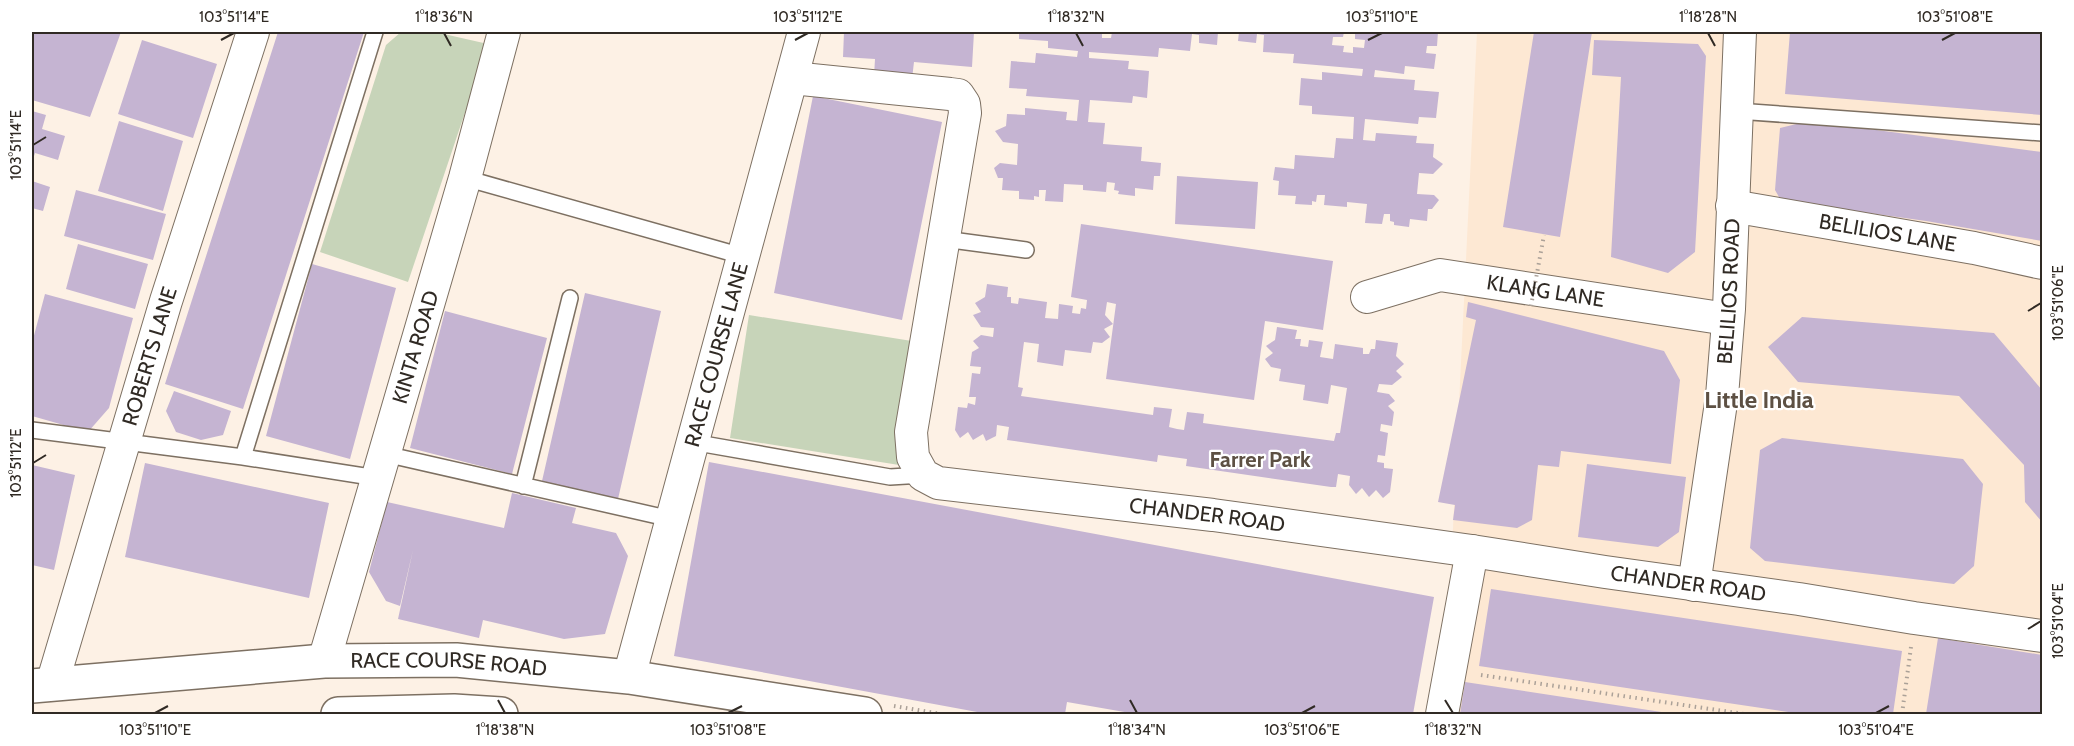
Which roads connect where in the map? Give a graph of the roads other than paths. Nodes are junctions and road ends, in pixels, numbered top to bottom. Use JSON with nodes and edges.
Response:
{"nodes":[{"id":1,"x":253,"y":32,"type":"edge"},
{"id":2,"x":375,"y":32,"type":"edge"},
{"id":3,"x":504,"y":32,"type":"edge"},
{"id":4,"x":804,"y":32,"type":"edge"},
{"id":5,"x":1740,"y":32,"type":"edge"},
{"id":6,"x":792,"y":78,"type":"junction"},
{"id":7,"x":1737,"y":111,"type":"junction"},
{"id":8,"x":2043,"y":133,"type":"edge"},
{"id":9,"x":465,"y":178,"type":"junction"},
{"id":10,"x":1732,"y":206,"type":"junction"},
{"id":11,"x":944,"y":239,"type":"junction"},
{"id":12,"x":1026,"y":250,"type":"dead end"},
{"id":13,"x":742,"y":256,"type":"junction"},
{"id":14,"x":2043,"y":263,"type":"edge"},
{"id":15,"x":570,"y":297,"type":"dead end"},
{"id":16,"x":1367,"y":297,"type":"dead end"},
{"id":17,"x":1727,"y":319,"type":"junction"},
{"id":18,"x":32,"y":430,"type":"edge"},
{"id":19,"x":123,"y":442,"type":"junction"},
{"id":20,"x":692,"y":442,"type":"junction"},
{"id":21,"x":243,"y":457,"type":"junction"},
{"id":22,"x":381,"y":466,"type":"junction"},
{"id":23,"x":923,"y":475,"type":"junction"},
{"id":24,"x":523,"y":486,"type":"junction"},
{"id":25,"x":671,"y":519,"type":"junction"},
{"id":26,"x":1472,"y":551,"type":"junction"},
{"id":27,"x":1694,"y":585,"type":"junction"},
{"id":28,"x":2043,"y":636,"type":"edge"},
{"id":29,"x":324,"y":661,"type":"junction"},
{"id":30,"x":628,"y":677,"type":"junction"},
{"id":31,"x":42,"y":685,"type":"edge"},
{"id":32,"x":338,"y":714,"type":"edge"},
{"id":33,"x":501,"y":714,"type":"edge"},
{"id":34,"x":865,"y":714,"type":"edge"},
{"id":35,"x":1442,"y":714,"type":"edge"}],
"edges":[{"from":1,"to":19,"type":"street","name":"ROBERTS LANE"},
{"from":2,"to":21,"type":"lane"},
{"from":3,"to":9,"type":"street","name":"KINTA ROAD"},
{"from":4,"to":6,"type":"street","name":"RACE COURSE LANE"},
{"from":5,"to":7,"type":"street","name":"BELILIOS ROAD"},
{"from":6,"to":11,"type":"street"},
{"from":6,"to":13,"type":"street","name":"RACE COURSE LANE"},
{"from":7,"to":8,"type":"lane"},
{"from":7,"to":10,"type":"street","name":"BELILIOS ROAD"},
{"from":9,"to":13,"type":"lane"},
{"from":9,"to":22,"type":"street","name":"KINTA ROAD"},
{"from":10,"to":14,"type":"street","name":"BELILIOS LANE"},
{"from":10,"to":17,"type":"street","name":"BELILIOS ROAD"},
{"from":11,"to":12,"type":"lane"},
{"from":11,"to":23,"type":"street"},
{"from":13,"to":20,"type":"street","name":"RACE COURSE LANE"},
{"from":15,"to":24,"type":"lane"},
{"from":16,"to":17,"type":"street","name":"KLANG LANE"},
{"from":17,"to":27,"type":"street","name":"BELILIOS ROAD"},
{"from":18,"to":19,"type":"lane"},
{"from":19,"to":21,"type":"lane"},
{"from":19,"to":31,"type":"street","name":"ROBERTS LANE"},
{"from":20,"to":23,"type":"lane"},
{"from":20,"to":25,"type":"street","name":"RACE COURSE LANE"},
{"from":21,"to":22,"type":"lane"},
{"from":22,"to":24,"type":"lane"},
{"from":22,"to":29,"type":"street","name":"KINTA ROAD"},
{"from":23,"to":26,"type":"street","name":"CHANDER ROAD"},
{"from":24,"to":25,"type":"lane"},
{"from":25,"to":30,"type":"street","name":"RACE COURSE LANE"},
{"from":26,"to":27,"type":"street","name":"CHANDER ROAD"},
{"from":26,"to":35,"type":"street"},
{"from":27,"to":28,"type":"street","name":"CHANDER ROAD"},
{"from":29,"to":30,"type":"street","name":"RACE COURSE ROAD"},
{"from":29,"to":31,"type":"street","name":"RACE COURSE ROAD"},
{"from":30,"to":34,"type":"street","name":"RACE COURSE ROAD"},
{"from":32,"to":33,"type":"street"}]}
